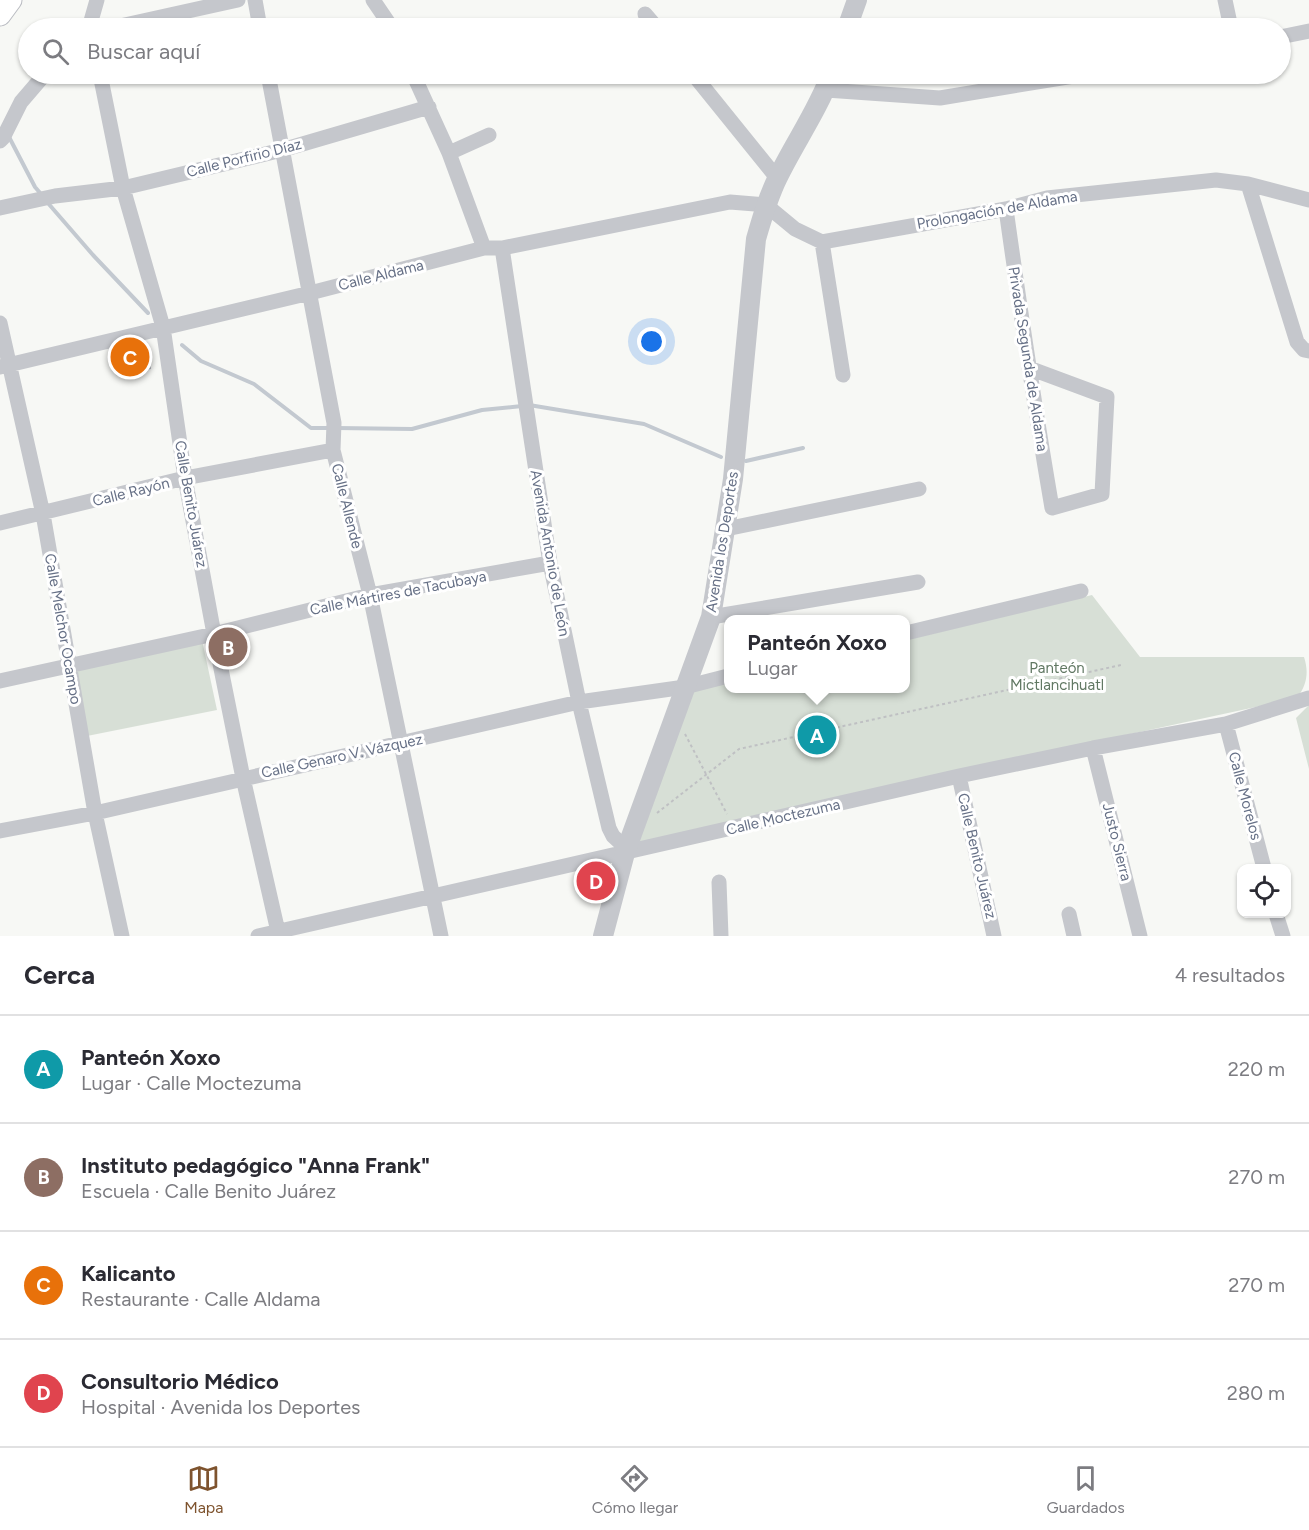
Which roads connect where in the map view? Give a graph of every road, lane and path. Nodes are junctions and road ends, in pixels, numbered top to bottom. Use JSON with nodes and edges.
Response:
{"nodes":[{"id":1,"x":11,"y":0,"type":"edge"},
{"id":2,"x":97,"y":0,"type":"edge"},
{"id":3,"x":238,"y":0,"type":"edge"},
{"id":4,"x":255,"y":0,"type":"edge"},
{"id":5,"x":373,"y":0,"type":"edge"},
{"id":6,"x":857,"y":0,"type":"edge"},
{"id":7,"x":1225,"y":0,"type":"edge"},
{"id":8,"x":645,"y":14,"type":"dead end"},
{"id":9,"x":0,"y":15,"type":"edge"},
{"id":10,"x":92,"y":18,"type":"edge"},
{"id":11,"x":156,"y":18,"type":"edge"},
{"id":12,"x":259,"y":18,"type":"edge"},
{"id":13,"x":385,"y":18,"type":"edge"},
{"id":14,"x":648,"y":18,"type":"edge"},
{"id":15,"x":851,"y":18,"type":"edge"},
{"id":16,"x":1229,"y":18,"type":"edge"},
{"id":17,"x":1309,"y":31,"type":"edge"},
{"id":18,"x":1291,"y":35,"type":"edge"},
{"id":19,"x":36,"y":84,"type":"edge"},
{"id":20,"x":102,"y":84,"type":"edge"},
{"id":21,"x":270,"y":84,"type":"edge"},
{"id":22,"x":418,"y":84,"type":"edge"},
{"id":23,"x":701,"y":84,"type":"edge"},
{"id":24,"x":827,"y":84,"type":"edge"},
{"id":25,"x":842,"y":84,"type":"edge"},
{"id":26,"x":1025,"y":84,"type":"edge"},
{"id":27,"x":429,"y":108,"type":"junction"},
{"id":28,"x":489,"y":135,"type":"dead end"},
{"id":29,"x":2,"y":140,"type":"edge"},
{"id":30,"x":282,"y":150,"type":"junction"},
{"id":31,"x":449,"y":153,"type":"junction"},
{"id":32,"x":777,"y":178,"type":"junction"},
{"id":33,"x":1248,"y":184,"type":"junction"},
{"id":34,"x":123,"y":188,"type":"junction"},
{"id":35,"x":1309,"y":200,"type":"edge"},
{"id":36,"x":766,"y":205,"type":"junction"},
{"id":37,"x":0,"y":208,"type":"edge"},
{"id":38,"x":1006,"y":209,"type":"junction"},
{"id":39,"x":822,"y":242,"type":"junction"},
{"id":40,"x":484,"y":248,"type":"junction"},
{"id":41,"x":502,"y":248,"type":"junction"},
{"id":42,"x":310,"y":293,"type":"junction"},
{"id":43,"x":0,"y":323,"type":"edge"},
{"id":44,"x":163,"y":327,"type":"junction"},
{"id":45,"x":1309,"y":351,"type":"edge"},
{"id":46,"x":4,"y":366,"type":"edge"},
{"id":47,"x":1029,"y":368,"type":"junction"},
{"id":48,"x":843,"y":375,"type":"dead end"},
{"id":49,"x":333,"y":445,"type":"junction"},
{"id":50,"x":185,"y":478,"type":"junction"},
{"id":51,"x":919,"y":489,"type":"dead end"},
{"id":52,"x":43,"y":514,"type":"junction"},
{"id":53,"x":0,"y":523,"type":"edge"},
{"id":54,"x":726,"y":529,"type":"junction"},
{"id":55,"x":550,"y":563,"type":"junction"},
{"id":56,"x":918,"y":582,"type":"dead end"},
{"id":57,"x":1081,"y":591,"type":"dead end"},
{"id":58,"x":370,"y":595,"type":"junction"},
{"id":59,"x":711,"y":617,"type":"junction"},
{"id":60,"x":910,"y":632,"type":"edge"},
{"id":61,"x":214,"y":634,"type":"junction"},
{"id":62,"x":69,"y":665,"type":"junction"},
{"id":63,"x":1121,"y":665,"type":"dead end"},
{"id":64,"x":724,"y":677,"type":"edge"},
{"id":65,"x":0,"y":681,"type":"edge"},
{"id":66,"x":686,"y":687,"type":"junction"},
{"id":67,"x":1309,"y":698,"type":"edge"},
{"id":68,"x":579,"y":702,"type":"junction"},
{"id":69,"x":675,"y":716,"type":"junction"},
{"id":70,"x":1226,"y":724,"type":"junction"},
{"id":71,"x":402,"y":744,"type":"junction"},
{"id":72,"x":1093,"y":748,"type":"junction"},
{"id":73,"x":706,"y":773,"type":"junction"},
{"id":74,"x":959,"y":776,"type":"junction"},
{"id":75,"x":243,"y":778,"type":"junction"},
{"id":76,"x":95,"y":813,"type":"junction"},
{"id":77,"x":734,"y":828,"type":"junction"},
{"id":78,"x":0,"y":831,"type":"edge"},
{"id":79,"x":628,"y":845,"type":"junction"},
{"id":80,"x":1263,"y":864,"type":"edge"},
{"id":81,"x":719,"y":882,"type":"dead end"},
{"id":82,"x":432,"y":898,"type":"junction"},
{"id":83,"x":1070,"y":914,"type":"dead end"},
{"id":84,"x":1277,"y":918,"type":"edge"},
{"id":85,"x":279,"y":934,"type":"edge"},
{"id":86,"x":122,"y":936,"type":"edge"},
{"id":87,"x":258,"y":936,"type":"edge"},
{"id":88,"x":441,"y":936,"type":"edge"},
{"id":89,"x":603,"y":936,"type":"edge"},
{"id":90,"x":721,"y":936,"type":"edge"},
{"id":91,"x":994,"y":936,"type":"edge"},
{"id":92,"x":1074,"y":936,"type":"edge"},
{"id":93,"x":1140,"y":936,"type":"edge"},
{"id":94,"x":1282,"y":936,"type":"edge"}],
"edges":[{"from":1,"to":9,"type":"main road"},
{"from":2,"to":10,"type":"street"},
{"from":3,"to":11,"type":"street"},
{"from":4,"to":12,"type":"street"},
{"from":5,"to":13,"type":"street"},
{"from":6,"to":15,"type":"street"},
{"from":7,"to":16,"type":"street"},
{"from":8,"to":14,"type":"street"},
{"from":17,"to":18,"type":"street"},
{"from":19,"to":29,"type":"street"},
{"from":20,"to":34,"type":"street","name":"Calle Benito Juárez"},
{"from":21,"to":30,"type":"street","name":"Calle Allende"},
{"from":22,"to":27,"type":"street"},
{"from":23,"to":32,"type":"street"},
{"from":24,"to":32,"type":"street","name":"Avenida los Deportes"},
{"from":25,"to":26,"type":"street"},
{"from":27,"to":30,"type":"street","name":"Calle Porfirio Díaz"},
{"from":27,"to":31,"type":"street"},
{"from":28,"to":31,"type":"street"},
{"from":30,"to":34,"type":"street","name":"Calle Porfirio Díaz"},
{"from":30,"to":42,"type":"street","name":"Calle Allende"},
{"from":31,"to":40,"type":"street"},
{"from":32,"to":36,"type":"street","name":"Avenida los Deportes"},
{"from":33,"to":35,"type":"street","name":"Prolongación de Aldama"},
{"from":33,"to":38,"type":"street","name":"Prolongación de Aldama"},
{"from":33,"to":45,"type":"street"},
{"from":34,"to":37,"type":"street","name":"Calle Porfirio Díaz"},
{"from":34,"to":44,"type":"street","name":"Calle Benito Juárez"},
{"from":36,"to":39,"type":"street"},
{"from":36,"to":41,"type":"street","name":"Calle Aldama"},
{"from":36,"to":54,"type":"street","name":"Avenida los Deportes"},
{"from":38,"to":39,"type":"street","name":"Prolongación de Aldama"},
{"from":38,"to":47,"type":"street","name":"Privada Segunda de Aldama"},
{"from":39,"to":48,"type":"street"},
{"from":40,"to":41,"type":"street","name":"Calle Aldama"},
{"from":40,"to":42,"type":"street","name":"Calle Aldama"},
{"from":41,"to":55,"type":"street","name":"Avenida Antonio de León"},
{"from":42,"to":44,"type":"street","name":"Calle Aldama"},
{"from":42,"to":49,"type":"street","name":"Calle Allende"},
{"from":43,"to":46,"type":"street","name":"Calle Melchor Ocampo"},
{"from":44,"to":46,"type":"street","name":"Calle Aldama"},
{"from":44,"to":50,"type":"street","name":"Calle Benito Juárez"},
{"from":46,"to":52,"type":"street","name":"Calle Melchor Ocampo"},
{"from":47,"to":47,"type":"street","name":"Privada Segunda de Aldama"},
{"from":49,"to":50,"type":"street","name":"Calle Rayón"},
{"from":49,"to":58,"type":"street","name":"Calle Allende"},
{"from":50,"to":52,"type":"street","name":"Calle Rayón"},
{"from":50,"to":61,"type":"street","name":"Calle Benito Juárez"},
{"from":51,"to":54,"type":"street"},
{"from":52,"to":53,"type":"street","name":"Calle Rayón"},
{"from":52,"to":62,"type":"street","name":"Calle Melchor Ocampo"},
{"from":54,"to":59,"type":"street","name":"Avenida los Deportes"},
{"from":55,"to":58,"type":"street","name":"Calle Mártires de Tacubaya"},
{"from":55,"to":68,"type":"street","name":"Avenida Antonio de León"},
{"from":56,"to":59,"type":"street"},
{"from":57,"to":60,"type":"street"},
{"from":58,"to":61,"type":"street","name":"Calle Mártires de Tacubaya"},
{"from":58,"to":71,"type":"street","name":"Calle Allende"},
{"from":59,"to":66,"type":"street","name":"Avenida los Deportes"},
{"from":61,"to":62,"type":"street","name":"Calle Mártires de Tacubaya"},
{"from":61,"to":75,"type":"street","name":"Calle Benito Juárez"},
{"from":62,"to":65,"type":"street","name":"Calle Mártires de Tacubaya"},
{"from":62,"to":76,"type":"street","name":"Calle Melchor Ocampo"},
{"from":63,"to":73,"type":"path"},
{"from":64,"to":66,"type":"street","name":"Calle Genaro V. Vázquez"},
{"from":66,"to":68,"type":"street","name":"Calle Genaro V. Vázquez"},
{"from":66,"to":69,"type":"street","name":"Avenida los Deportes"},
{"from":67,"to":70,"type":"street","name":"Calle Moctezuma"},
{"from":68,"to":71,"type":"street","name":"Calle Genaro V. Vázquez"},
{"from":68,"to":79,"type":"street","name":"Avenida Antonio de León"},
{"from":69,"to":73,"type":"path"},
{"from":69,"to":79,"type":"street","name":"Avenida los Deportes"},
{"from":70,"to":72,"type":"street","name":"Calle Moctezuma"},
{"from":70,"to":80,"type":"street","name":"Calle Morelos"},
{"from":71,"to":75,"type":"street","name":"Calle Genaro V. Vázquez"},
{"from":71,"to":82,"type":"street","name":"Calle Allende"},
{"from":72,"to":74,"type":"street","name":"Calle Moctezuma"},
{"from":72,"to":93,"type":"street","name":"Justo Sierra"},
{"from":73,"to":77,"type":"path"},
{"from":73,"to":79,"type":"path"},
{"from":74,"to":77,"type":"street","name":"Calle Moctezuma"},
{"from":74,"to":91,"type":"street","name":"Calle Benito Juárez"},
{"from":75,"to":76,"type":"street","name":"Calle Genaro V. Vázquez"},
{"from":75,"to":85,"type":"street","name":"Calle Benito Juárez"},
{"from":76,"to":78,"type":"street","name":"Calle Genaro V. Vázquez"},
{"from":76,"to":86,"type":"street","name":"Calle Melchor Ocampo"},
{"from":77,"to":79,"type":"street","name":"Calle Moctezuma"},
{"from":79,"to":82,"type":"street","name":"Calle Moctezuma"},
{"from":79,"to":89,"type":"street","name":"Avenida los Deportes"},
{"from":81,"to":90,"type":"street"},
{"from":82,"to":85,"type":"street","name":"Calle Moctezuma"},
{"from":82,"to":88,"type":"street","name":"Calle Allende"},
{"from":83,"to":92,"type":"street"},
{"from":84,"to":94,"type":"street"},
{"from":85,"to":87,"type":"street","name":"Calle Moctezuma"}]}
